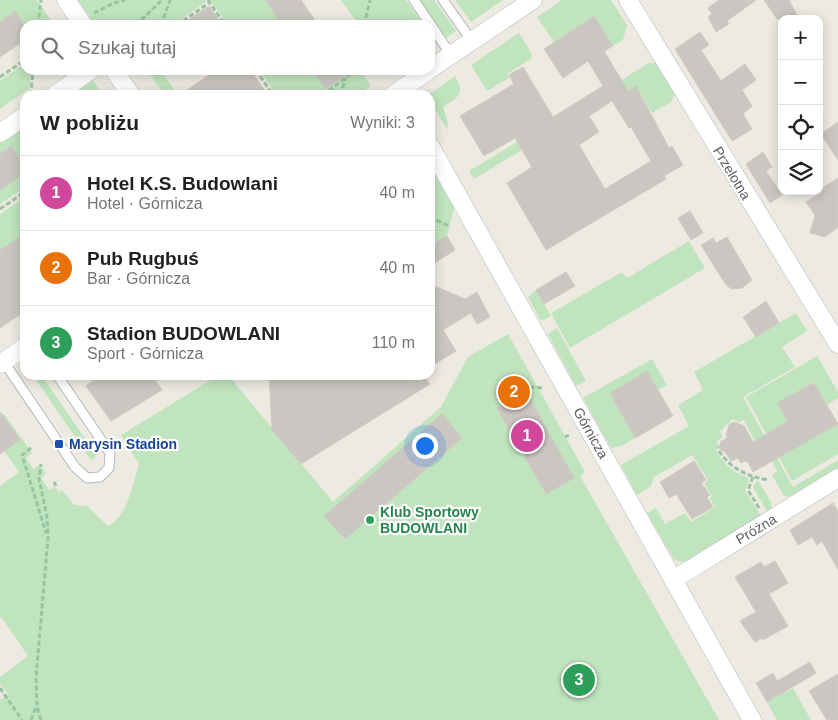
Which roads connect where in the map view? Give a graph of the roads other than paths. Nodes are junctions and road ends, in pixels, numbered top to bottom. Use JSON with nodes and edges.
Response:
{"nodes":[{"id":1,"x":66,"y":0,"type":"edge"},
{"id":2,"x":414,"y":0,"type":"edge"},
{"id":3,"x":443,"y":0,"type":"edge"},
{"id":4,"x":533,"y":0,"type":"edge"},
{"id":5,"x":628,"y":0,"type":"edge"},
{"id":6,"x":79,"y":20,"type":"edge"},
{"id":7,"x":427,"y":20,"type":"edge"},
{"id":8,"x":435,"y":31,"type":"edge"},
{"id":9,"x":472,"y":41,"type":"junction"},
{"id":10,"x":451,"y":55,"type":"junction"},
{"id":11,"x":435,"y":66,"type":"edge"},
{"id":12,"x":84,"y":75,"type":"edge"},
{"id":13,"x":117,"y":75,"type":"edge"},
{"id":14,"x":423,"y":75,"type":"edge"},
{"id":15,"x":62,"y":90,"type":"edge"},
{"id":16,"x":128,"y":90,"type":"edge"},
{"id":17,"x":403,"y":90,"type":"edge"},
{"id":18,"x":20,"y":119,"type":"edge"},
{"id":19,"x":0,"y":133,"type":"edge"},
{"id":20,"x":435,"y":155,"type":"edge"},
{"id":21,"x":838,"y":344,"type":"edge"},
{"id":22,"x":20,"y":350,"type":"edge"},
{"id":23,"x":2,"y":363,"type":"edge"},
{"id":24,"x":61,"y":380,"type":"edge"},
{"id":25,"x":838,"y":478,"type":"edge"},
{"id":26,"x":673,"y":580,"type":"junction"},
{"id":27,"x":752,"y":720,"type":"edge"}],
"edges":[{"from":1,"to":6,"type":"street"},
{"from":2,"to":7,"type":"lane"},
{"from":3,"to":9,"type":"lane"},
{"from":4,"to":9,"type":"street"},
{"from":5,"to":21,"type":"street","name":"Przelotna"},
{"from":8,"to":10,"type":"lane"},
{"from":9,"to":10,"type":"street"},
{"from":10,"to":11,"type":"street"},
{"from":12,"to":15,"type":"street"},
{"from":13,"to":16,"type":"street"},
{"from":14,"to":17,"type":"street"},
{"from":18,"to":19,"type":"street"},
{"from":20,"to":26,"type":"street","name":"Górnicza"},
{"from":22,"to":23,"type":"street"},
{"from":23,"to":24,"type":"lane"},
{"from":25,"to":26,"type":"street","name":"Próżna"},
{"from":26,"to":27,"type":"street","name":"Górnicza"}]}
